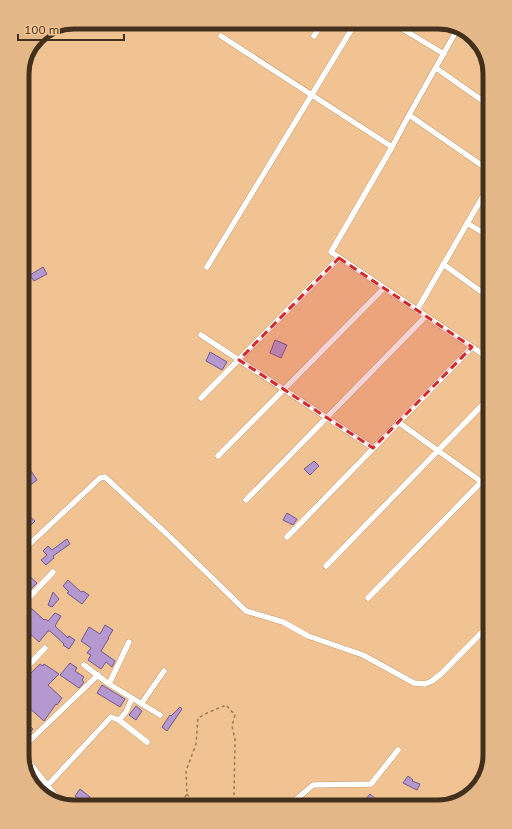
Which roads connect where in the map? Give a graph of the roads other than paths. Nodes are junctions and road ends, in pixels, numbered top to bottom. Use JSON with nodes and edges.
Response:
{"nodes":[{"id":1,"x":318,"y":29,"type":"edge"},
{"id":2,"x":352,"y":29,"type":"edge"},
{"id":3,"x":403,"y":29,"type":"edge"},
{"id":4,"x":455,"y":33,"type":"edge"},
{"id":5,"x":221,"y":36,"type":"dead end"},
{"id":6,"x":314,"y":36,"type":"dead end"},
{"id":7,"x":444,"y":54,"type":"junction"},
{"id":8,"x":436,"y":68,"type":"junction"},
{"id":9,"x":312,"y":95,"type":"junction"},
{"id":10,"x":483,"y":101,"type":"edge"},
{"id":11,"x":409,"y":115,"type":"junction"},
{"id":12,"x":392,"y":147,"type":"junction"},
{"id":13,"x":483,"y":166,"type":"edge"},
{"id":14,"x":483,"y":196,"type":"edge"},
{"id":15,"x":467,"y":223,"type":"junction"},
{"id":16,"x":483,"y":233,"type":"edge"},
{"id":17,"x":340,"y":258,"type":"junction"},
{"id":18,"x":443,"y":264,"type":"junction"},
{"id":19,"x":207,"y":267,"type":"dead end"},
{"id":20,"x":384,"y":288,"type":"junction"},
{"id":21,"x":483,"y":293,"type":"edge"},
{"id":22,"x":417,"y":310,"type":"junction"},
{"id":23,"x":426,"y":316,"type":"junction"},
{"id":24,"x":201,"y":335,"type":"dead end"},
{"id":25,"x":472,"y":347,"type":"junction"},
{"id":26,"x":483,"y":354,"type":"edge"},
{"id":27,"x":239,"y":360,"type":"junction"},
{"id":28,"x":284,"y":389,"type":"junction"},
{"id":29,"x":201,"y":398,"type":"dead end"},
{"id":30,"x":483,"y":404,"type":"edge"},
{"id":31,"x":327,"y":418,"type":"junction"},
{"id":32,"x":398,"y":422,"type":"junction"},
{"id":33,"x":373,"y":448,"type":"junction"},
{"id":34,"x":438,"y":450,"type":"junction"},
{"id":35,"x":218,"y":456,"type":"dead end"},
{"id":36,"x":481,"y":482,"type":"joint"},
{"id":37,"x":246,"y":500,"type":"dead end"},
{"id":38,"x":287,"y":537,"type":"dead end"},
{"id":39,"x":29,"y":543,"type":"edge"},
{"id":40,"x":326,"y":566,"type":"dead end"},
{"id":41,"x":53,"y":572,"type":"dead end"},
{"id":42,"x":29,"y":598,"type":"edge"},
{"id":43,"x":368,"y":598,"type":"dead end"},
{"id":44,"x":483,"y":631,"type":"edge"},
{"id":45,"x":129,"y":642,"type":"dead end"},
{"id":46,"x":45,"y":648,"type":"dead end"},
{"id":47,"x":29,"y":665,"type":"edge"},
{"id":48,"x":84,"y":665,"type":"dead end"},
{"id":49,"x":164,"y":670,"type":"dead end"},
{"id":50,"x":98,"y":675,"type":"junction"},
{"id":51,"x":109,"y":684,"type":"junction"},
{"id":52,"x":132,"y":698,"type":"junction"},
{"id":53,"x":141,"y":704,"type":"junction"},
{"id":54,"x":160,"y":715,"type":"dead end"},
{"id":55,"x":119,"y":720,"type":"junction"},
{"id":56,"x":29,"y":741,"type":"edge"},
{"id":57,"x":147,"y":742,"type":"dead end"},
{"id":58,"x":398,"y":750,"type":"dead end"},
{"id":59,"x":31,"y":764,"type":"edge"},
{"id":60,"x":47,"y":786,"type":"junction"},
{"id":61,"x":52,"y":792,"type":"joint"},
{"id":62,"x":55,"y":795,"type":"edge"},
{"id":63,"x":296,"y":800,"type":"edge"}],
"edges":[{"from":1,"to":6,"type":"street"},
{"from":2,"to":9,"type":"street"},
{"from":3,"to":7,"type":"street"},
{"from":4,"to":7,"type":"street"},
{"from":5,"to":9,"type":"street"},
{"from":7,"to":8,"type":"street"},
{"from":8,"to":10,"type":"street"},
{"from":8,"to":11,"type":"street"},
{"from":9,"to":12,"type":"street"},
{"from":9,"to":19,"type":"street"},
{"from":11,"to":12,"type":"street"},
{"from":11,"to":13,"type":"street"},
{"from":12,"to":17,"type":"street"},
{"from":14,"to":15,"type":"street"},
{"from":15,"to":16,"type":"street"},
{"from":15,"to":18,"type":"street"},
{"from":17,"to":20,"type":"street"},
{"from":17,"to":27,"type":"street"},
{"from":18,"to":21,"type":"street"},
{"from":18,"to":22,"type":"street"},
{"from":20,"to":22,"type":"street"},
{"from":20,"to":28,"type":"street"},
{"from":22,"to":23,"type":"street"},
{"from":23,"to":25,"type":"street"},
{"from":23,"to":31,"type":"street"},
{"from":24,"to":27,"type":"street"},
{"from":25,"to":26,"type":"street"},
{"from":25,"to":32,"type":"street"},
{"from":27,"to":28,"type":"street"},
{"from":27,"to":29,"type":"street"},
{"from":28,"to":31,"type":"street"},
{"from":28,"to":35,"type":"street"},
{"from":30,"to":34,"type":"street"},
{"from":31,"to":33,"type":"street"},
{"from":31,"to":37,"type":"street"},
{"from":32,"to":33,"type":"street"},
{"from":32,"to":34,"type":"street"},
{"from":33,"to":38,"type":"street"},
{"from":34,"to":36,"type":"street"},
{"from":34,"to":40,"type":"street"},
{"from":36,"to":43,"type":"street"},
{"from":39,"to":44,"type":"street"},
{"from":41,"to":42,"type":"street"},
{"from":45,"to":51,"type":"street"},
{"from":46,"to":47,"type":"street"},
{"from":48,"to":50,"type":"street"},
{"from":49,"to":53,"type":"street"},
{"from":50,"to":51,"type":"street"},
{"from":50,"to":56,"type":"street"},
{"from":51,"to":52,"type":"street"},
{"from":52,"to":53,"type":"street"},
{"from":52,"to":55,"type":"street"},
{"from":53,"to":54,"type":"street"},
{"from":55,"to":57,"type":"street"},
{"from":55,"to":60,"type":"street"},
{"from":58,"to":63,"type":"street"},
{"from":59,"to":60,"type":"street"},
{"from":60,"to":61,"type":"street"},
{"from":61,"to":62,"type":"street"}]}
